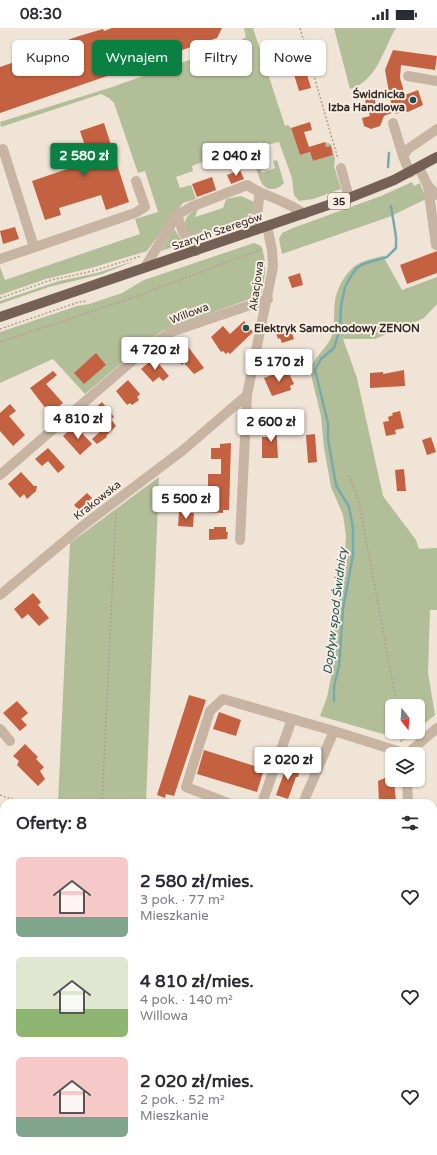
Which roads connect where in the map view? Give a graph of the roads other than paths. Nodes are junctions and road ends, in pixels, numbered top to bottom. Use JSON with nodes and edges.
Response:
{"nodes":[{"id":1,"x":408,"y":76,"type":"dead end"},
{"id":2,"x":437,"y":81,"type":"edge"},
{"id":3,"x":393,"y":123,"type":"dead end"},
{"id":4,"x":437,"y":129,"type":"edge"},
{"id":5,"x":263,"y":148,"type":"dead end"},
{"id":6,"x":3,"y":149,"type":"dead end"},
{"id":7,"x":243,"y":156,"type":"dead end"},
{"id":8,"x":403,"y":156,"type":"junction"},
{"id":9,"x":437,"y":157,"type":"edge"},
{"id":10,"x":341,"y":168,"type":"road end"},
{"id":11,"x":414,"y":170,"type":"junction"},
{"id":12,"x":136,"y":181,"type":"dead end"},
{"id":13,"x":428,"y":186,"type":"junction"},
{"id":14,"x":258,"y":193,"type":"junction"},
{"id":15,"x":437,"y":196,"type":"edge"},
{"id":16,"x":349,"y":198,"type":"junction"},
{"id":17,"x":304,"y":214,"type":"junction"},
{"id":18,"x":177,"y":215,"type":"junction"},
{"id":19,"x":267,"y":226,"type":"junction"},
{"id":20,"x":247,"y":233,"type":"junction"},
{"id":21,"x":436,"y":246,"type":"dead end"},
{"id":22,"x":34,"y":247,"type":"junction"},
{"id":23,"x":196,"y":250,"type":"junction"},
{"id":24,"x":0,"y":259,"type":"edge"},
{"id":25,"x":145,"y":267,"type":"junction"},
{"id":26,"x":268,"y":299,"type":"junction"},
{"id":27,"x":0,"y":317,"type":"edge"},
{"id":28,"x":247,"y":395,"type":"junction"},
{"id":29,"x":0,"y":474,"type":"edge"},
{"id":30,"x":240,"y":540,"type":"dead end"},
{"id":31,"x":0,"y":595,"type":"edge"},
{"id":32,"x":292,"y":719,"type":"junction"},
{"id":33,"x":437,"y":728,"type":"edge"},
{"id":34,"x":0,"y":729,"type":"edge"},
{"id":35,"x":334,"y":731,"type":"junction"},
{"id":36,"x":10,"y":741,"type":"dead end"},
{"id":37,"x":385,"y":747,"type":"edge"},
{"id":38,"x":415,"y":747,"type":"edge"},
{"id":39,"x":407,"y":787,"type":"edge"},
{"id":40,"x":218,"y":799,"type":"edge"},
{"id":41,"x":263,"y":799,"type":"edge"},
{"id":42,"x":305,"y":799,"type":"edge"},
{"id":43,"x":408,"y":799,"type":"edge"}],
"edges":[{"from":1,"to":2,"type":"street"},
{"from":3,"to":8,"type":"street"},
{"from":4,"to":8,"type":"street"},
{"from":5,"to":7,"type":"street"},
{"from":6,"to":22,"type":"street"},
{"from":8,"to":11,"type":"street"},
{"from":9,"to":11,"type":"main road","name":"Szarych Szeregów","number":"35"},
{"from":10,"to":16,"type":"street"},
{"from":11,"to":13,"type":"street"},
{"from":11,"to":16,"type":"main road","name":"Szarych Szeregów","number":"35"},
{"from":12,"to":22,"type":"street"},
{"from":13,"to":15,"type":"street"},
{"from":13,"to":21,"type":"street"},
{"from":14,"to":17,"type":"street"},
{"from":14,"to":18,"type":"street"},
{"from":14,"to":20,"type":"street"},
{"from":16,"to":17,"type":"main road","name":"Szarych Szeregów","number":"35"},
{"from":17,"to":19,"type":"main road","name":"Szarych Szeregów","number":"35"},
{"from":18,"to":23,"type":"street"},
{"from":18,"to":25,"type":"street"},
{"from":19,"to":20,"type":"main road","name":"Szarych Szeregów","number":"35"},
{"from":19,"to":26,"type":"street","name":"Akacjowa"},
{"from":20,"to":23,"type":"main road","name":"Szarych Szeregów","number":"35"},
{"from":22,"to":24,"type":"street"},
{"from":23,"to":25,"type":"main road","name":"Szarych Szeregów","number":"35"},
{"from":25,"to":27,"type":"main road","name":"Szarych Szeregów","number":"35"},
{"from":26,"to":28,"type":"street","name":"Akacjowa"},
{"from":26,"to":29,"type":"street","name":"Willowa"},
{"from":28,"to":30,"type":"street","name":"Akacjowa"},
{"from":28,"to":31,"type":"street","name":"Krakowska"},
{"from":32,"to":35,"type":"street"},
{"from":32,"to":40,"type":"street"},
{"from":32,"to":41,"type":"street"},
{"from":33,"to":38,"type":"street"},
{"from":34,"to":36,"type":"street"},
{"from":35,"to":37,"type":"street"},
{"from":35,"to":42,"type":"street"},
{"from":39,"to":43,"type":"street"}]}
